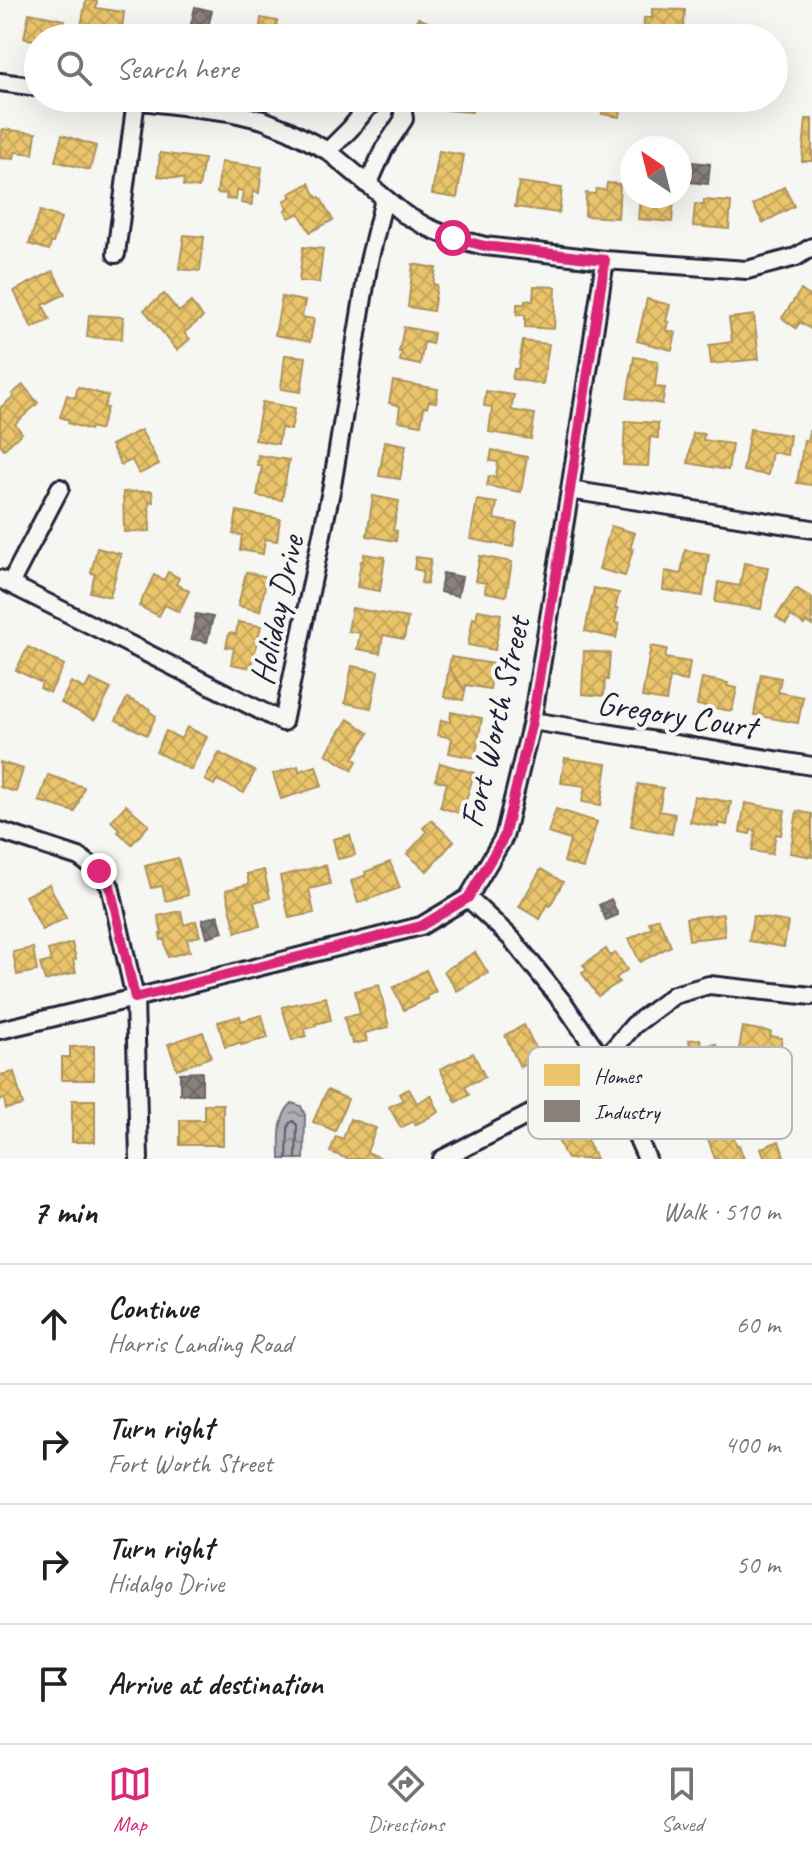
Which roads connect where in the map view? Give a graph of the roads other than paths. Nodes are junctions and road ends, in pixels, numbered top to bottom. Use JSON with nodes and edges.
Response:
{"nodes":[{"id":1,"x":0,"y":82,"type":"edge"},
{"id":2,"x":24,"y":85,"type":"edge"},
{"id":3,"x":134,"y":112,"type":"edge"},
{"id":4,"x":230,"y":112,"type":"edge"},
{"id":5,"x":364,"y":112,"type":"edge"},
{"id":6,"x":404,"y":112,"type":"edge"},
{"id":7,"x":328,"y":151,"type":"junction"},
{"id":8,"x":368,"y":185,"type":"junction"},
{"id":9,"x":384,"y":199,"type":"junction"},
{"id":10,"x":812,"y":247,"type":"edge"},
{"id":11,"x":116,"y":254,"type":"dead end"},
{"id":12,"x":605,"y":260,"type":"junction"},
{"id":13,"x":60,"y":488,"type":"dead end"},
{"id":14,"x":570,"y":490,"type":"junction"},
{"id":15,"x":812,"y":529,"type":"edge"},
{"id":16,"x":5,"y":582,"type":"edge"},
{"id":17,"x":532,"y":721,"type":"junction"},
{"id":18,"x":812,"y":766,"type":"edge"},
{"id":19,"x":0,"y":831,"type":"edge"},
{"id":20,"x":468,"y":898,"type":"junction"},
{"id":21,"x":812,"y":996,"type":"edge"},
{"id":22,"x":135,"y":998,"type":"junction"},
{"id":23,"x":0,"y":1030,"type":"edge"},
{"id":24,"x":594,"y":1047,"type":"edge"},
{"id":25,"x":615,"y":1047,"type":"edge"},
{"id":26,"x":528,"y":1115,"type":"edge"},
{"id":27,"x":638,"y":1139,"type":"edge"},
{"id":28,"x":139,"y":1159,"type":"edge"},
{"id":29,"x":442,"y":1159,"type":"edge"},
{"id":30,"x":647,"y":1159,"type":"edge"}],
"edges":[{"from":1,"to":2,"type":"street"},
{"from":3,"to":11,"type":"street"},
{"from":4,"to":7,"type":"street"},
{"from":5,"to":7,"type":"street"},
{"from":6,"to":8,"type":"street"},
{"from":7,"to":8,"type":"street"},
{"from":8,"to":9,"type":"street"},
{"from":9,"to":12,"type":"street"},
{"from":9,"to":16,"type":"street","name":"Holiday Drive"},
{"from":10,"to":12,"type":"street"},
{"from":12,"to":14,"type":"street","name":"Fort Worth Street"},
{"from":13,"to":16,"type":"street"},
{"from":14,"to":15,"type":"street"},
{"from":14,"to":17,"type":"street","name":"Fort Worth Street"},
{"from":17,"to":18,"type":"street","name":"Gregory Court"},
{"from":17,"to":20,"type":"street","name":"Fort Worth Street"},
{"from":19,"to":22,"type":"street"},
{"from":20,"to":22,"type":"street","name":"Fort Worth Street"},
{"from":20,"to":24,"type":"street"},
{"from":21,"to":25,"type":"street"},
{"from":22,"to":23,"type":"street","name":"Fort Worth Street"},
{"from":22,"to":28,"type":"street"},
{"from":26,"to":29,"type":"street"},
{"from":27,"to":30,"type":"street"}]}
